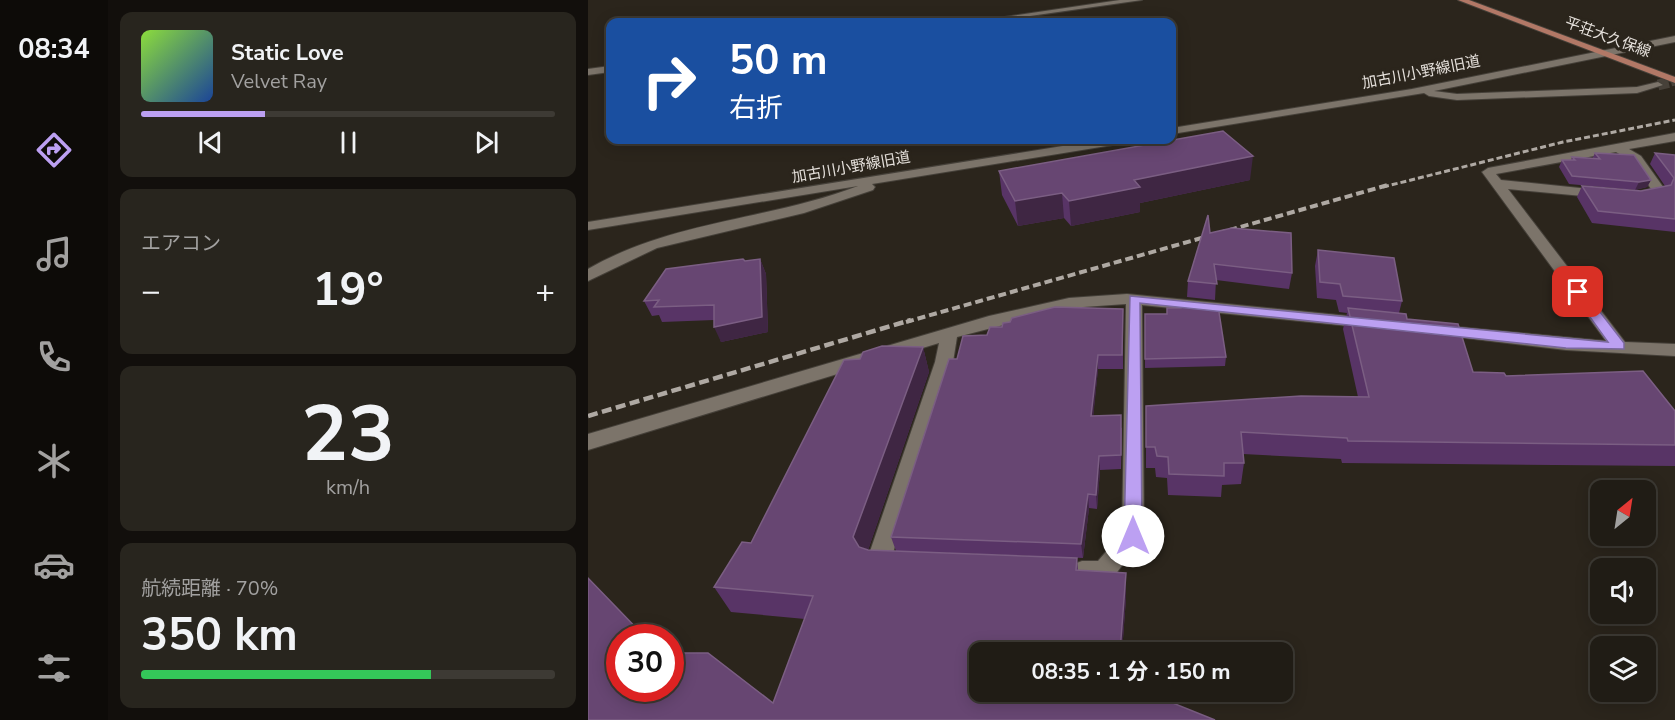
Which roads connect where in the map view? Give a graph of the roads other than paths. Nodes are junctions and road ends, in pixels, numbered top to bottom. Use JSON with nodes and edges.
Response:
{"nodes":[{"id":1,"x":1138,"y":0,"type":"edge"},
{"id":2,"x":1462,"y":0,"type":"edge"},
{"id":3,"x":1004,"y":18,"type":"edge"},
{"id":4,"x":1675,"y":39,"type":"edge"},
{"id":5,"x":1606,"y":52,"type":"junction"},
{"id":6,"x":606,"y":70,"type":"edge"},
{"id":7,"x":588,"y":72,"type":"edge"},
{"id":8,"x":1675,"y":80,"type":"tunnel mouth"},
{"id":9,"x":1658,"y":85,"type":"tunnel mouth"},
{"id":10,"x":1412,"y":92,"type":"junction"},
{"id":11,"x":1176,"y":130,"type":"edge"},
{"id":12,"x":1675,"y":137,"type":"edge"},
{"id":13,"x":1094,"y":144,"type":"edge"},
{"id":14,"x":1619,"y":148,"type":"junction"},
{"id":15,"x":892,"y":177,"type":"junction"},
{"id":16,"x":1493,"y":178,"type":"junction"},
{"id":17,"x":588,"y":226,"type":"edge"},
{"id":18,"x":588,"y":276,"type":"edge"},
{"id":19,"x":1134,"y":299,"type":"junction"},
{"id":20,"x":1389,"y":325,"type":"edge"},
{"id":21,"x":1425,"y":329,"type":"edge"},
{"id":22,"x":949,"y":333,"type":"junction"},
{"id":23,"x":1619,"y":346,"type":"junction"},
{"id":24,"x":1675,"y":350,"type":"edge"},
{"id":25,"x":588,"y":442,"type":"edge"},
{"id":26,"x":914,"y":565,"type":"edge"},
{"id":27,"x":1056,"y":570,"type":"edge"}],
"edges":[{"from":1,"to":3,"type":"street"},
{"from":2,"to":5,"type":"main road","name":"平荘大久保線"},
{"from":4,"to":5,"type":"street","name":"加古川小野線旧道"},
{"from":5,"to":8,"type":"main road","name":"平荘大久保線"},
{"from":5,"to":10,"type":"street","name":"加古川小野線旧道"},
{"from":6,"to":7,"type":"street"},
{"from":9,"to":10,"type":"street"},
{"from":10,"to":11,"type":"street","name":"加古川小野線旧道"},
{"from":12,"to":14,"type":"street"},
{"from":13,"to":15,"type":"street","name":"加古川小野線旧道"},
{"from":14,"to":16,"type":"street"},
{"from":14,"to":16,"type":"street"},
{"from":15,"to":17,"type":"street","name":"加古川小野線旧道"},
{"from":15,"to":18,"type":"street"},
{"from":16,"to":23,"type":"street"},
{"from":19,"to":20,"type":"street"},
{"from":19,"to":22,"type":"street"},
{"from":19,"to":27,"type":"street"},
{"from":21,"to":23,"type":"street"},
{"from":22,"to":25,"type":"street"},
{"from":22,"to":26,"type":"street"},
{"from":23,"to":24,"type":"street"}]}
